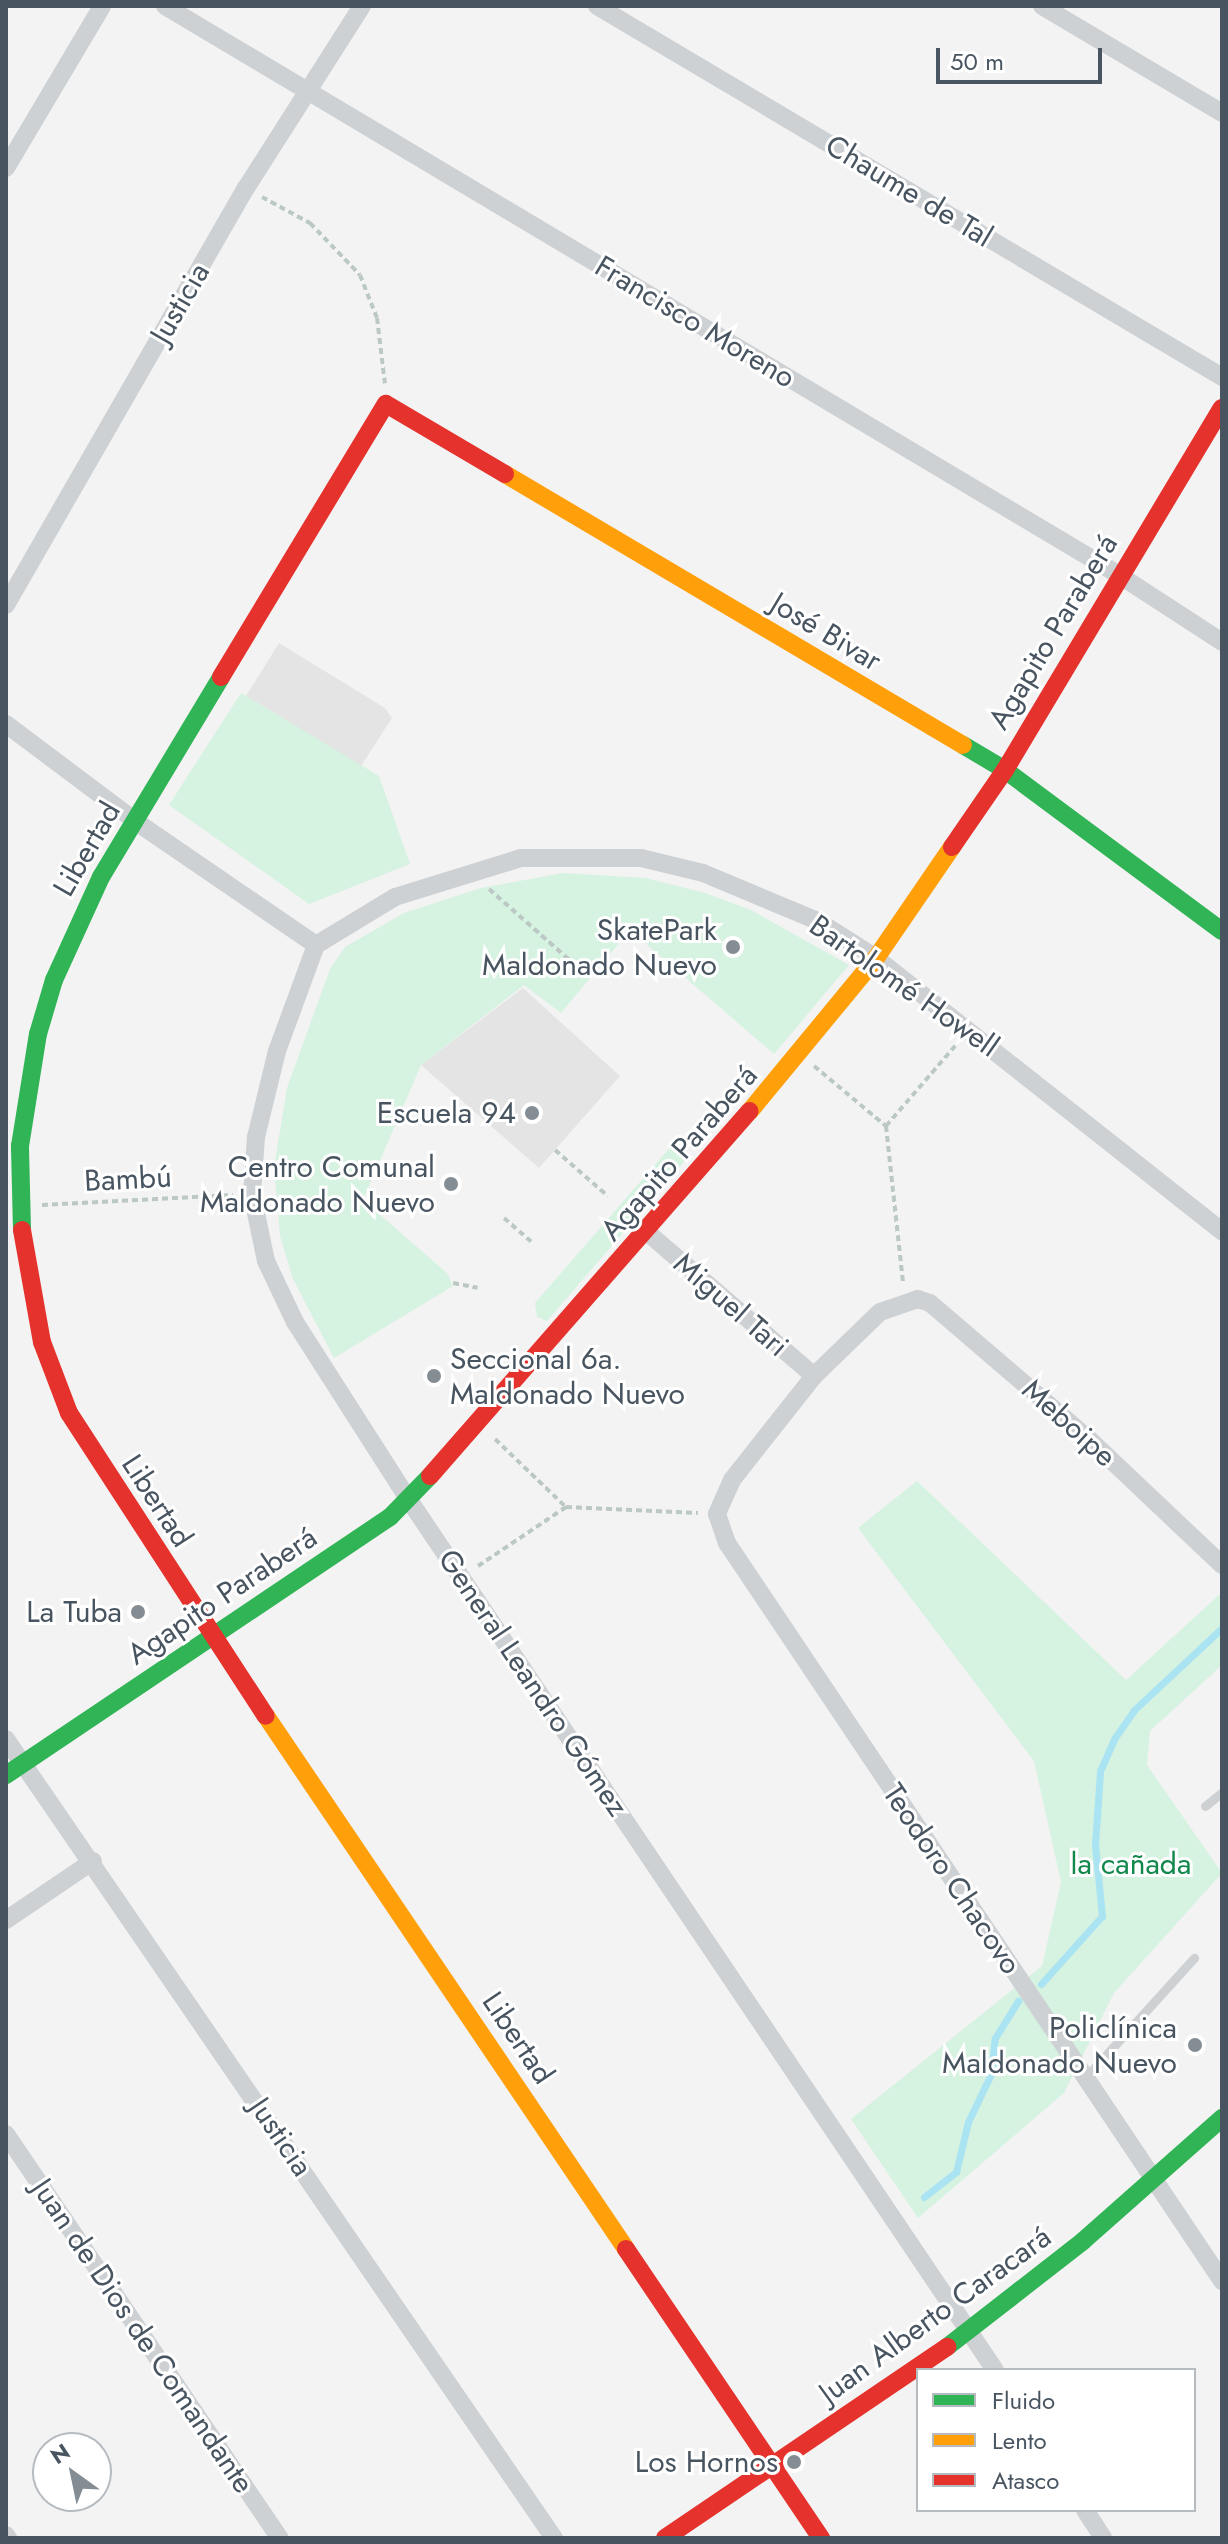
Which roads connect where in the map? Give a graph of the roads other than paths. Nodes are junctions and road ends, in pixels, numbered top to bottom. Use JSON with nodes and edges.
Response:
{"nodes":[{"id":1,"x":102,"y":6,"type":"edge"},
{"id":2,"x":165,"y":6,"type":"edge"},
{"id":3,"x":362,"y":6,"type":"edge"},
{"id":4,"x":597,"y":6,"type":"edge"},
{"id":5,"x":1042,"y":6,"type":"edge"},
{"id":6,"x":306,"y":89,"type":"junction"},
{"id":7,"x":1222,"y":113,"type":"edge"},
{"id":8,"x":6,"y":168,"type":"edge"},
{"id":9,"x":1222,"y":377,"type":"edge"},
{"id":10,"x":386,"y":404,"type":"joint"},
{"id":11,"x":1222,"y":408,"type":"edge"},
{"id":12,"x":1119,"y":575,"type":"junction"},
{"id":13,"x":6,"y":605,"type":"edge"},
{"id":14,"x":1222,"y":642,"type":"edge"},
{"id":15,"x":6,"y":724,"type":"edge"},
{"id":16,"x":1005,"y":770,"type":"junction"},
{"id":17,"x":135,"y":821,"type":"junction"},
{"id":18,"x":1222,"y":931,"type":"edge"},
{"id":19,"x":316,"y":945,"type":"junction"},
{"id":20,"x":876,"y":958,"type":"junction"},
{"id":21,"x":1222,"y":1231,"type":"edge"},
{"id":22,"x":648,"y":1233,"type":"junction"},
{"id":23,"x":814,"y":1376,"type":"junction"},
{"id":24,"x":409,"y":1500,"type":"junction"},
{"id":25,"x":1222,"y":1565,"type":"edge"},
{"id":26,"x":212,"y":1636,"type":"junction"},
{"id":27,"x":6,"y":1739,"type":"edge"},
{"id":28,"x":22,"y":1763,"type":"junction"},
{"id":29,"x":6,"y":1775,"type":"edge"},
{"id":30,"x":1222,"y":1792,"type":"edge"},
{"id":31,"x":1205,"y":1806,"type":"dead end"},
{"id":32,"x":93,"y":1861,"type":"junction"},
{"id":33,"x":6,"y":1920,"type":"edge"},
{"id":34,"x":1194,"y":1958,"type":"dead end"},
{"id":35,"x":1086,"y":2077,"type":"junction"},
{"id":36,"x":1222,"y":2118,"type":"edge"},
{"id":37,"x":6,"y":2134,"type":"edge"},
{"id":38,"x":1154,"y":2178,"type":"junction"},
{"id":39,"x":1222,"y":2281,"type":"edge"},
{"id":40,"x":970,"y":2331,"type":"junction"},
{"id":41,"x":994,"y":2368,"type":"edge"},
{"id":42,"x":773,"y":2464,"type":"junction"},
{"id":43,"x":1086,"y":2512,"type":"edge"},
{"id":44,"x":280,"y":2538,"type":"edge"},
{"id":45,"x":554,"y":2538,"type":"edge"},
{"id":46,"x":665,"y":2538,"type":"edge"},
{"id":47,"x":821,"y":2538,"type":"edge"},
{"id":48,"x":1103,"y":2538,"type":"edge"}],
"edges":[{"from":1,"to":8,"type":"street"},
{"from":2,"to":6,"type":"street","name":"Francisco Moreno"},
{"from":3,"to":6,"type":"street","name":"Justicia"},
{"from":4,"to":9,"type":"street","name":"Chaume de Tal"},
{"from":5,"to":7,"type":"street"},
{"from":6,"to":12,"type":"street","name":"Francisco Moreno"},
{"from":6,"to":13,"type":"street","name":"Justicia"},
{"from":10,"to":16,"type":"street","name":"José Bivar"},
{"from":10,"to":17,"type":"street","name":"Libertad"},
{"from":11,"to":12,"type":"street","name":"Agapito Paraberá"},
{"from":12,"to":14,"type":"street","name":"Francisco Moreno"},
{"from":12,"to":16,"type":"street","name":"Agapito Paraberá"},
{"from":15,"to":17,"type":"street"},
{"from":16,"to":18,"type":"street","name":"José Bivar"},
{"from":16,"to":20,"type":"street","name":"Agapito Paraberá"},
{"from":17,"to":19,"type":"street"},
{"from":17,"to":26,"type":"street","name":"Libertad"},
{"from":19,"to":20,"type":"street","name":"Bartolomé Howell"},
{"from":19,"to":24,"type":"street","name":"General Leandro Gómez"},
{"from":20,"to":21,"type":"street","name":"Bartolomé Howell"},
{"from":20,"to":22,"type":"street","name":"Agapito Paraberá"},
{"from":22,"to":23,"type":"street","name":"Miguel Tari"},
{"from":22,"to":24,"type":"street","name":"Agapito Paraberá"},
{"from":23,"to":25,"type":"street","name":"Meboipe"},
{"from":23,"to":35,"type":"street","name":"Teodoro Chacovo"},
{"from":24,"to":26,"type":"street","name":"Agapito Paraberá"},
{"from":24,"to":40,"type":"street","name":"General Leandro Gómez"},
{"from":26,"to":28,"type":"street","name":"Agapito Paraberá"},
{"from":26,"to":42,"type":"street","name":"Libertad"},
{"from":27,"to":28,"type":"street","name":"Justicia"},
{"from":28,"to":29,"type":"street","name":"Agapito Paraberá"},
{"from":28,"to":32,"type":"street","name":"Justicia"},
{"from":30,"to":31,"type":"lane"},
{"from":32,"to":33,"type":"street"},
{"from":32,"to":45,"type":"street","name":"Justicia"},
{"from":34,"to":35,"type":"lane"},
{"from":35,"to":38,"type":"street","name":"Teodoro Chacovo"},
{"from":36,"to":38,"type":"street","name":"Juan Alberto Caracará"},
{"from":37,"to":44,"type":"street","name":"Juan de Dios de Comandante"},
{"from":38,"to":39,"type":"street","name":"Teodoro Chacovo"},
{"from":38,"to":40,"type":"street","name":"Juan Alberto Caracará"},
{"from":40,"to":41,"type":"street","name":"General Leandro Gómez"},
{"from":40,"to":42,"type":"street","name":"Juan Alberto Caracará"},
{"from":42,"to":46,"type":"street","name":"Juan Alberto Caracará"},
{"from":42,"to":47,"type":"street","name":"Libertad"},
{"from":43,"to":48,"type":"street"}]}
